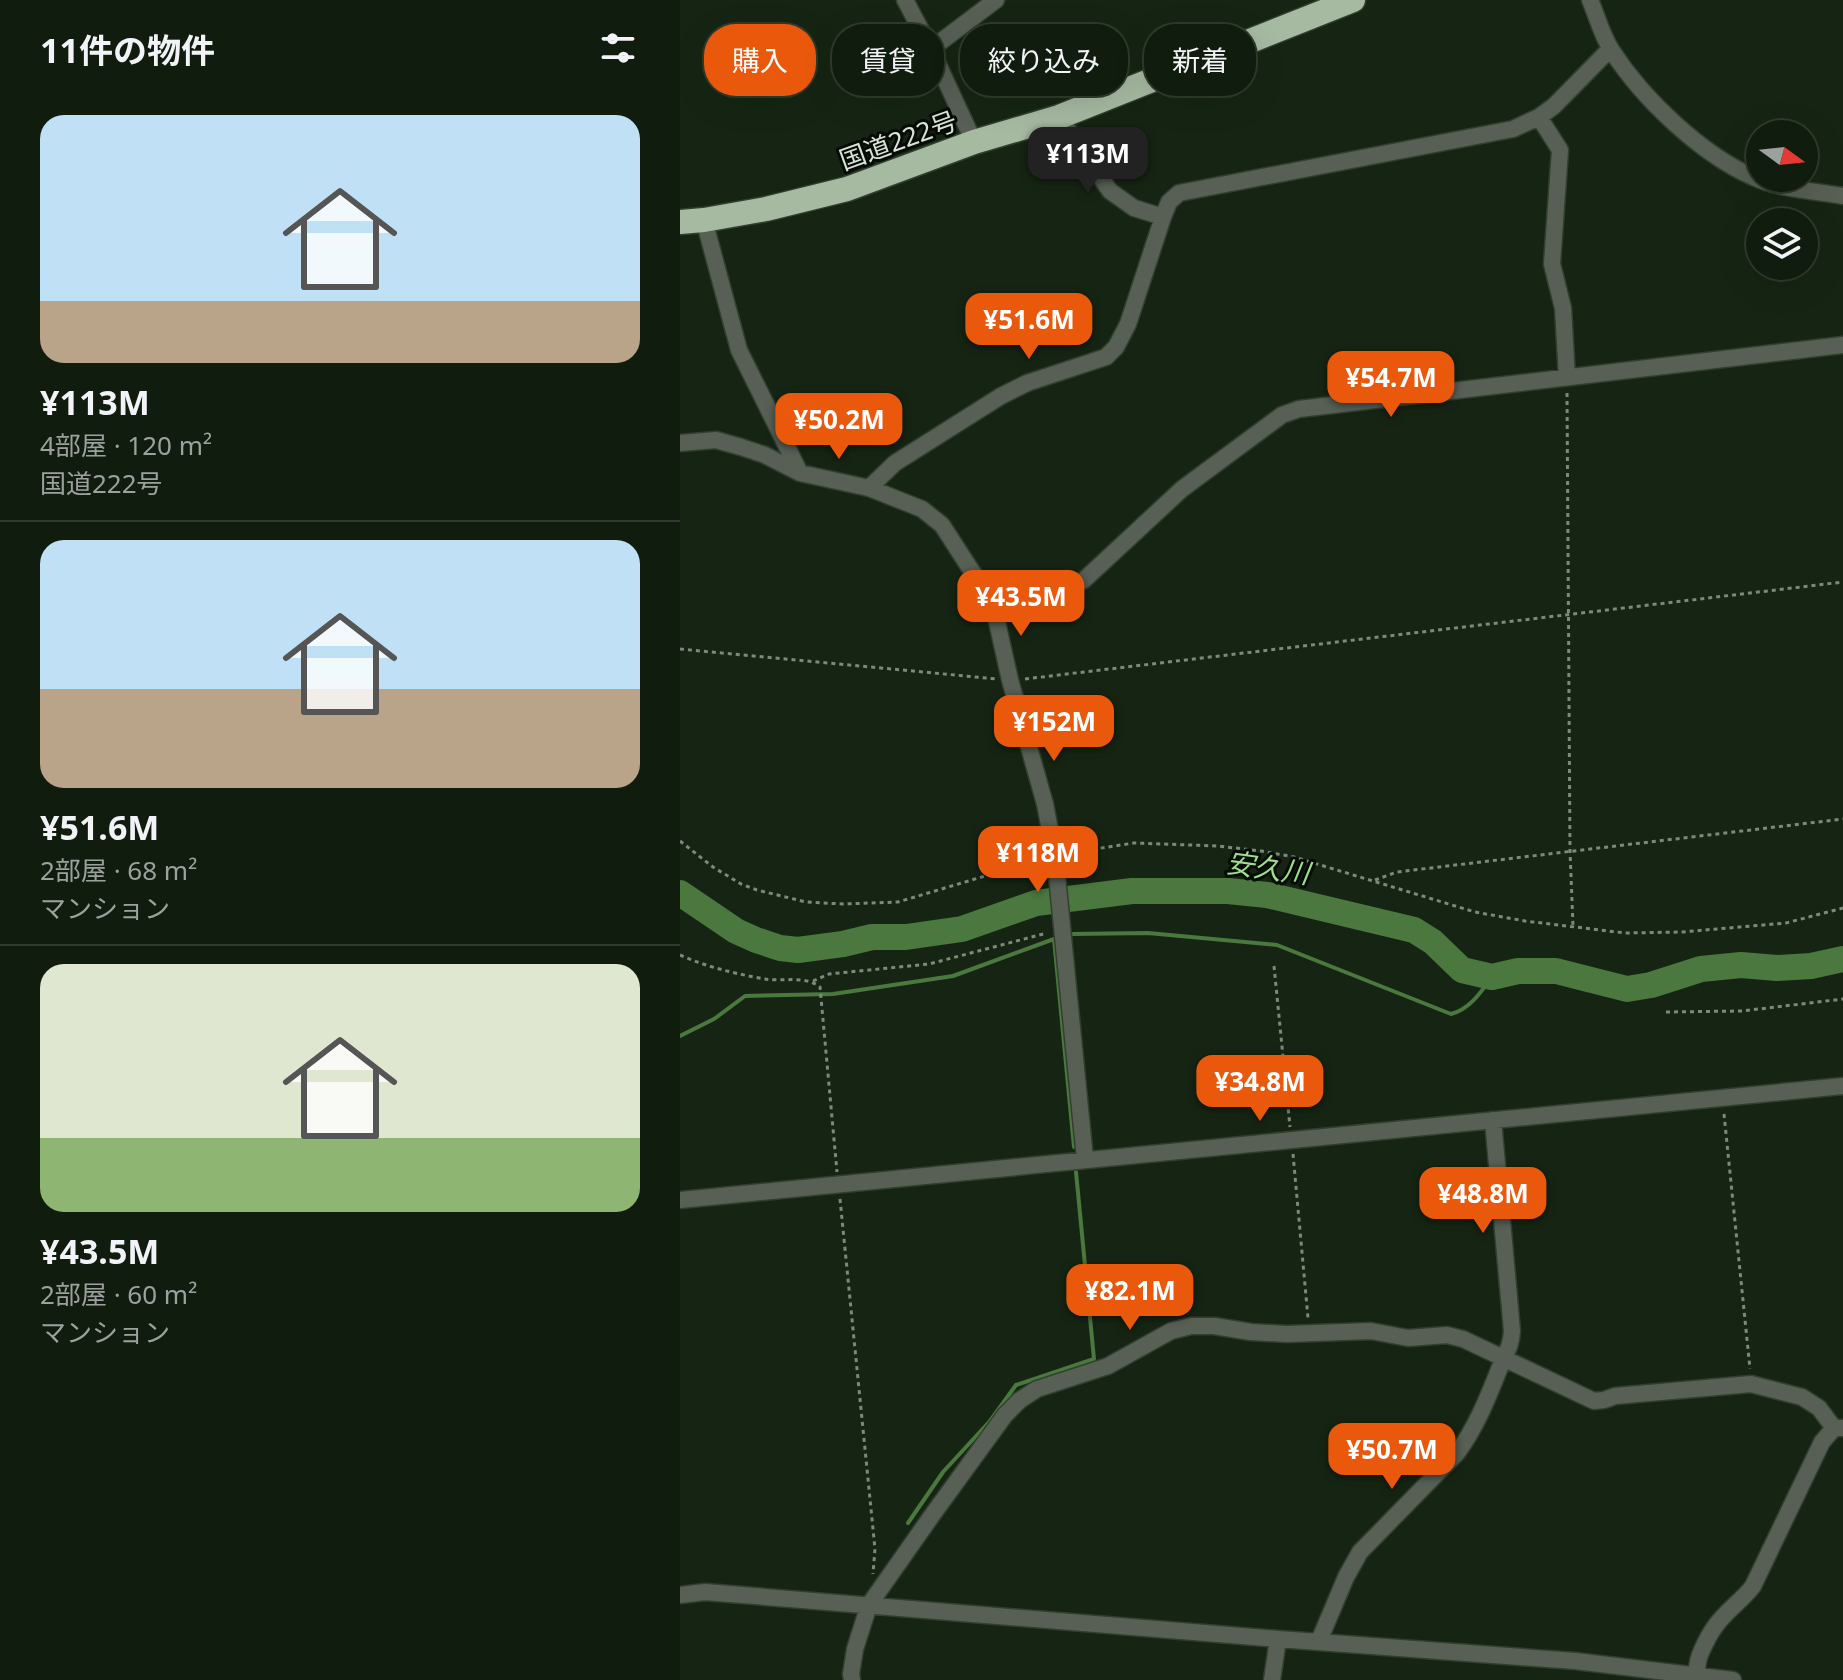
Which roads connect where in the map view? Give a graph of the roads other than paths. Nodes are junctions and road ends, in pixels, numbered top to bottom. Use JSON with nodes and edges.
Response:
{"nodes":[{"id":1,"x":905,"y":0,"type":"edge"},
{"id":2,"x":996,"y":0,"type":"edge"},
{"id":3,"x":1353,"y":0,"type":"edge"},
{"id":4,"x":1590,"y":0,"type":"edge"},
{"id":5,"x":918,"y":24,"type":"edge"},
{"id":6,"x":944,"y":39,"type":"edge"},
{"id":7,"x":1610,"y":49,"type":"junction"},
{"id":8,"x":944,"y":77,"type":"edge"},
{"id":9,"x":1059,"y":117,"type":"junction"},
{"id":10,"x":1539,"y":117,"type":"junction"},
{"id":11,"x":974,"y":142,"type":"junction"},
{"id":12,"x":1843,"y":196,"type":"edge"},
{"id":13,"x":1163,"y":217,"type":"junction"},
{"id":14,"x":692,"y":221,"type":"edge"},
{"id":15,"x":1843,"y":345,"type":"edge"},
{"id":16,"x":1567,"y":377,"type":"junction"},
{"id":17,"x":680,"y":443,"type":"edge"},
{"id":18,"x":800,"y":473,"type":"junction"},
{"id":19,"x":869,"y":488,"type":"junction"},
{"id":20,"x":993,"y":604,"type":"junction"},
{"id":21,"x":1843,"y":1086,"type":"edge"},
{"id":22,"x":1493,"y":1120,"type":"junction"},
{"id":23,"x":1085,"y":1159,"type":"junction"},
{"id":24,"x":680,"y":1200,"type":"edge"},
{"id":25,"x":1503,"y":1358,"type":"junction"},
{"id":26,"x":1839,"y":1428,"type":"edge"},
{"id":27,"x":680,"y":1595,"type":"edge"},
{"id":28,"x":869,"y":1605,"type":"junction"},
{"id":29,"x":1278,"y":1639,"type":"junction"},
{"id":30,"x":1319,"y":1641,"type":"junction"},
{"id":31,"x":1696,"y":1678,"type":"edge"},
{"id":32,"x":852,"y":1680,"type":"edge"},
{"id":33,"x":1272,"y":1680,"type":"edge"},
{"id":34,"x":1733,"y":1680,"type":"edge"}],
"edges":[{"from":1,"to":5,"type":"street"},
{"from":2,"to":6,"type":"street"},
{"from":3,"to":9,"type":"highway","name":"国道222号"},
{"from":4,"to":7,"type":"street"},
{"from":7,"to":10,"type":"street"},
{"from":7,"to":12,"type":"street"},
{"from":8,"to":11,"type":"street"},
{"from":9,"to":11,"type":"highway","name":"国道222号"},
{"from":9,"to":13,"type":"street"},
{"from":10,"to":13,"type":"street"},
{"from":10,"to":16,"type":"street"},
{"from":11,"to":14,"type":"highway","name":"国道222号"},
{"from":13,"to":19,"type":"street"},
{"from":14,"to":18,"type":"street"},
{"from":15,"to":16,"type":"street"},
{"from":16,"to":20,"type":"street"},
{"from":17,"to":18,"type":"street"},
{"from":18,"to":19,"type":"street"},
{"from":19,"to":20,"type":"street"},
{"from":20,"to":23,"type":"street"},
{"from":21,"to":22,"type":"street"},
{"from":22,"to":23,"type":"street"},
{"from":22,"to":25,"type":"street"},
{"from":23,"to":24,"type":"street"},
{"from":25,"to":26,"type":"street"},
{"from":25,"to":28,"type":"street"},
{"from":25,"to":30,"type":"street"},
{"from":26,"to":31,"type":"street"},
{"from":27,"to":28,"type":"street"},
{"from":28,"to":29,"type":"street"},
{"from":28,"to":32,"type":"street"},
{"from":29,"to":30,"type":"street"},
{"from":29,"to":33,"type":"street"},
{"from":30,"to":31,"type":"street"},
{"from":31,"to":34,"type":"street"}]}
